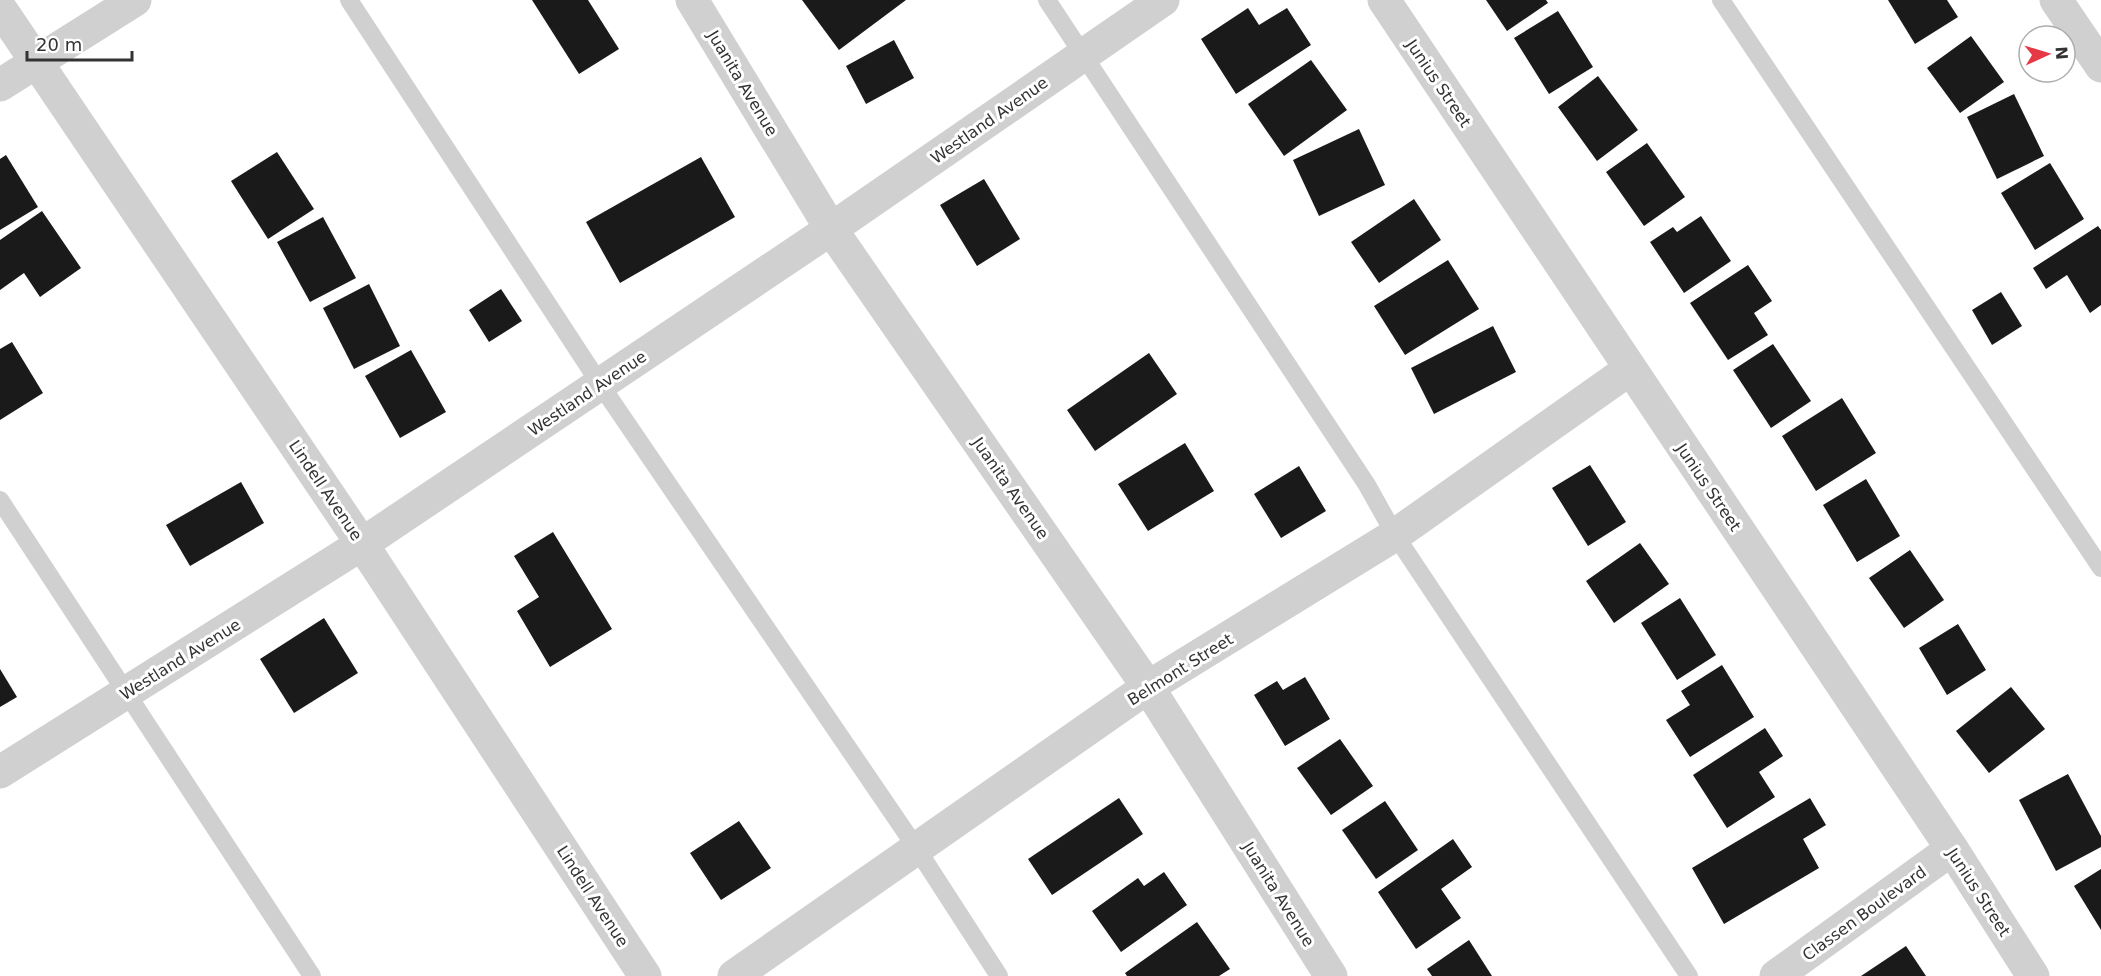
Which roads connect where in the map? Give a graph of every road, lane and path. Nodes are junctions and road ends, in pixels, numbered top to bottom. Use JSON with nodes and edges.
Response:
{"nodes":[{"id":1,"x":135,"y":0,"type":"edge"},
{"id":2,"x":349,"y":0,"type":"edge"},
{"id":3,"x":692,"y":0,"type":"edge"},
{"id":4,"x":1047,"y":0,"type":"edge"},
{"id":5,"x":1163,"y":0,"type":"edge"},
{"id":6,"x":1384,"y":0,"type":"edge"},
{"id":7,"x":1721,"y":0,"type":"edge"},
{"id":8,"x":2056,"y":0,"type":"edge"},
{"id":9,"x":0,"y":8,"type":"edge"},
{"id":10,"x":1084,"y":55,"type":"junction"},
{"id":11,"x":36,"y":61,"type":"junction"},
{"id":12,"x":2101,"y":66,"type":"edge"},
{"id":13,"x":0,"y":85,"type":"edge"},
{"id":14,"x":831,"y":229,"type":"junction"},
{"id":15,"x":1630,"y":369,"type":"junction"},
{"id":16,"x":600,"y":384,"type":"junction"},
{"id":17,"x":0,"y":500,"type":"edge"},
{"id":18,"x":1395,"y":535,"type":"junction"},
{"id":19,"x":362,"y":544,"type":"junction"},
{"id":20,"x":2101,"y":568,"type":"edge"},
{"id":21,"x":1148,"y":687,"type":"junction"},
{"id":22,"x":126,"y":693,"type":"junction"},
{"id":23,"x":0,"y":772,"type":"edge"},
{"id":24,"x":917,"y":849,"type":"junction"},
{"id":25,"x":1952,"y":849,"type":"junction"},
{"id":26,"x":312,"y":976,"type":"edge"},
{"id":27,"x":645,"y":976,"type":"edge"},
{"id":28,"x":734,"y":976,"type":"edge"},
{"id":29,"x":999,"y":976,"type":"edge"},
{"id":30,"x":1331,"y":976,"type":"edge"},
{"id":31,"x":1689,"y":976,"type":"edge"},
{"id":32,"x":1776,"y":976,"type":"edge"},
{"id":33,"x":2033,"y":976,"type":"edge"}],
"edges":[{"from":1,"to":11,"type":"street"},
{"from":2,"to":16,"type":"lane"},
{"from":3,"to":14,"type":"street","name":"Juanita Avenue"},
{"from":4,"to":10,"type":"lane"},
{"from":5,"to":10,"type":"street","name":"Westland Avenue"},
{"from":6,"to":15,"type":"street","name":"Junius Street"},
{"from":7,"to":20,"type":"lane"},
{"from":8,"to":12,"type":"street"},
{"from":9,"to":11,"type":"street","name":"Lindell Avenue"},
{"from":10,"to":14,"type":"street","name":"Westland Avenue"},
{"from":10,"to":18,"type":"lane"},
{"from":11,"to":13,"type":"street"},
{"from":11,"to":19,"type":"street","name":"Lindell Avenue"},
{"from":14,"to":16,"type":"street","name":"Westland Avenue"},
{"from":14,"to":21,"type":"street","name":"Juanita Avenue"},
{"from":15,"to":18,"type":"street","name":"Belmont Street"},
{"from":15,"to":25,"type":"street","name":"Junius Street"},
{"from":16,"to":19,"type":"street","name":"Westland Avenue"},
{"from":16,"to":24,"type":"lane"},
{"from":17,"to":22,"type":"lane"},
{"from":18,"to":21,"type":"street","name":"Belmont Street"},
{"from":18,"to":31,"type":"lane"},
{"from":19,"to":22,"type":"street","name":"Westland Avenue"},
{"from":19,"to":27,"type":"street","name":"Lindell Avenue"},
{"from":21,"to":24,"type":"street","name":"Belmont Street"},
{"from":21,"to":30,"type":"street","name":"Juanita Avenue"},
{"from":22,"to":23,"type":"street","name":"Westland Avenue"},
{"from":22,"to":26,"type":"lane"},
{"from":24,"to":28,"type":"street","name":"Belmont Street"},
{"from":24,"to":29,"type":"lane"},
{"from":25,"to":32,"type":"street","name":"Classen Boulevard"},
{"from":25,"to":33,"type":"street","name":"Junius Street"}]}
